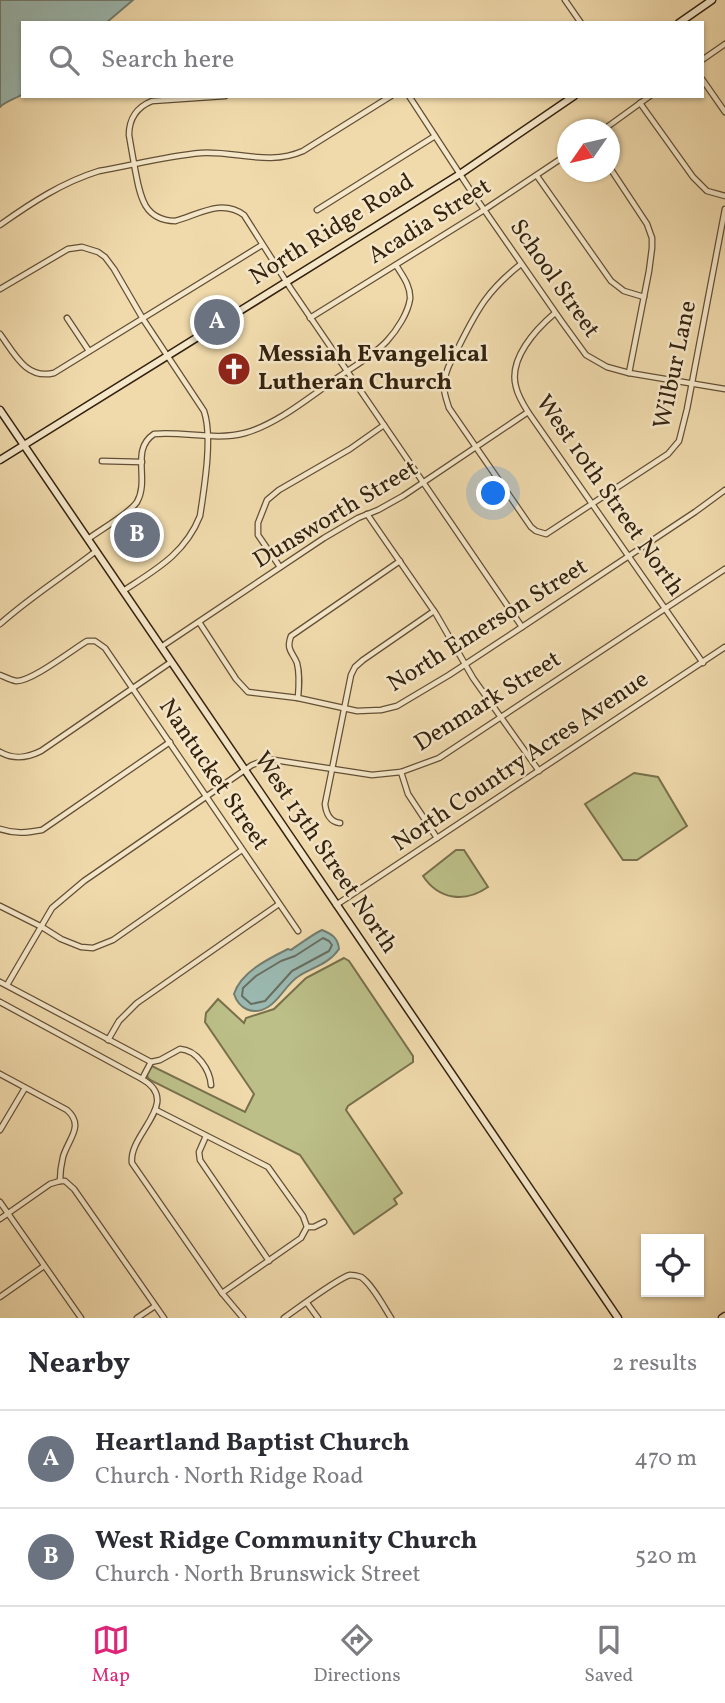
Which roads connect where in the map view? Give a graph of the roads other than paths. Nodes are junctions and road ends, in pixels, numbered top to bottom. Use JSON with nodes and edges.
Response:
{"nodes":[{"id":1,"x":565,"y":0,"type":"edge"},
{"id":2,"x":712,"y":0,"type":"edge"},
{"id":3,"x":580,"y":21,"type":"edge"},
{"id":4,"x":682,"y":21,"type":"edge"},
{"id":5,"x":725,"y":44,"type":"edge"},
{"id":6,"x":704,"y":59,"type":"edge"},
{"id":7,"x":704,"y":82,"type":"edge"},
{"id":8,"x":196,"y":98,"type":"edge"},
{"id":9,"x":388,"y":98,"type":"edge"},
{"id":10,"x":410,"y":98,"type":"edge"},
{"id":11,"x":571,"y":98,"type":"edge"},
{"id":12,"x":647,"y":98,"type":"edge"},
{"id":13,"x":640,"y":103,"type":"junction"},
{"id":14,"x":725,"y":112,"type":"edge"},
{"id":15,"x":618,"y":119,"type":"edge"},
{"id":16,"x":435,"y":136,"type":"junction"},
{"id":17,"x":557,"y":162,"type":"edge"},
{"id":18,"x":134,"y":165,"type":"junction"},
{"id":19,"x":460,"y":174,"type":"junction"},
{"id":20,"x":537,"y":176,"type":"junction"},
{"id":21,"x":619,"y":182,"type":"edge"},
{"id":22,"x":725,"y":196,"type":"edge"},
{"id":23,"x":725,"y":209,"type":"edge"},
{"id":24,"x":317,"y":210,"type":"dead end"},
{"id":25,"x":484,"y":210,"type":"junction"},
{"id":26,"x":0,"y":225,"type":"edge"},
{"id":27,"x":262,"y":245,"type":"junction"},
{"id":28,"x":522,"y":264,"type":"junction"},
{"id":29,"x":396,"y":265,"type":"junction"},
{"id":30,"x":286,"y":282,"type":"junction"},
{"id":31,"x":0,"y":289,"type":"edge"},
{"id":32,"x":644,"y":297,"type":"junction"},
{"id":33,"x":555,"y":313,"type":"junction"},
{"id":34,"x":68,"y":318,"type":"dead end"},
{"id":35,"x":143,"y":318,"type":"junction"},
{"id":36,"x":310,"y":318,"type":"junction"},
{"id":37,"x":0,"y":334,"type":"edge"},
{"id":38,"x":89,"y":351,"type":"junction"},
{"id":39,"x":168,"y":355,"type":"junction"},
{"id":40,"x":347,"y":371,"type":"junction"},
{"id":41,"x":629,"y":373,"type":"junction"},
{"id":42,"x":692,"y":383,"type":"junction"},
{"id":43,"x":725,"y":389,"type":"edge"},
{"id":44,"x":0,"y":410,"type":"edge"},
{"id":45,"x":528,"y":412,"type":"junction"},
{"id":46,"x":384,"y":425,"type":"junction"},
{"id":47,"x":207,"y":435,"type":"junction"},
{"id":48,"x":24,"y":444,"type":"junction"},
{"id":49,"x":477,"y":447,"type":"junction"},
{"id":50,"x":0,"y":460,"type":"edge"},
{"id":51,"x":102,"y":461,"type":"dead end"},
{"id":52,"x":142,"y":462,"type":"junction"},
{"id":53,"x":423,"y":482,"type":"junction"},
{"id":54,"x":725,"y":490,"type":"edge"},
{"id":55,"x":593,"y":505,"type":"junction"},
{"id":56,"x":367,"y":514,"type":"junction"},
{"id":57,"x":88,"y":539,"type":"junction"},
{"id":58,"x":96,"y":551,"type":"junction"},
{"id":59,"x":629,"y":556,"type":"junction"},
{"id":60,"x":400,"y":561,"type":"junction"},
{"id":61,"x":280,"y":567,"type":"junction"},
{"id":62,"x":725,"y":569,"type":"edge"},
{"id":63,"x":123,"y":591,"type":"junction"},
{"id":64,"x":665,"y":609,"type":"junction"},
{"id":65,"x":434,"y":611,"type":"junction"},
{"id":66,"x":198,"y":622,"type":"junction"},
{"id":67,"x":0,"y":624,"type":"edge"},
{"id":68,"x":522,"y":627,"type":"junction"},
{"id":69,"x":161,"y":647,"type":"junction"},
{"id":70,"x":725,"y":648,"type":"edge"},
{"id":71,"x":171,"y":662,"type":"junction"},
{"id":72,"x":702,"y":663,"type":"junction"},
{"id":73,"x":465,"y":665,"type":"junction"},
{"id":74,"x":0,"y":675,"type":"edge"},
{"id":75,"x":133,"y":688,"type":"junction"},
{"id":76,"x":298,"y":698,"type":"junction"},
{"id":77,"x":344,"y":708,"type":"junction"},
{"id":78,"x":501,"y":717,"type":"junction"},
{"id":79,"x":170,"y":742,"type":"junction"},
{"id":80,"x":0,"y":752,"type":"edge"},
{"id":81,"x":332,"y":769,"type":"junction"},
{"id":82,"x":245,"y":770,"type":"junction"},
{"id":83,"x":539,"y":771,"type":"junction"},
{"id":84,"x":401,"y":772,"type":"junction"},
{"id":85,"x":206,"y":796,"type":"junction"},
{"id":86,"x":340,"y":823,"type":"dead end"},
{"id":87,"x":0,"y":829,"type":"edge"},
{"id":88,"x":437,"y":838,"type":"junction"},
{"id":89,"x":242,"y":850,"type":"junction"},
{"id":90,"x":279,"y":904,"type":"junction"},
{"id":91,"x":337,"y":905,"type":"junction"},
{"id":92,"x":0,"y":906,"type":"edge"},
{"id":93,"x":42,"y":927,"type":"junction"},
{"id":94,"x":298,"y":931,"type":"dead end"},
{"id":95,"x":0,"y":982,"type":"edge"},
{"id":96,"x":7,"y":985,"type":"junction"},
{"id":97,"x":0,"y":1002,"type":"edge"},
{"id":98,"x":108,"y":1040,"type":"junction"},
{"id":99,"x":151,"y":1062,"type":"junction"},
{"id":100,"x":0,"y":1074,"type":"edge"},
{"id":101,"x":142,"y":1079,"type":"junction"},
{"id":102,"x":211,"y":1085,"type":"dead end"},
{"id":103,"x":25,"y":1088,"type":"junction"},
{"id":104,"x":156,"y":1110,"type":"junction"},
{"id":105,"x":0,"y":1130,"type":"edge"},
{"id":106,"x":206,"y":1136,"type":"junction"},
{"id":107,"x":60,"y":1181,"type":"junction"},
{"id":108,"x":0,"y":1202,"type":"edge"},
{"id":109,"x":8,"y":1213,"type":"junction"},
{"id":110,"x":0,"y":1219,"type":"edge"},
{"id":111,"x":324,"y":1222,"type":"dead end"},
{"id":112,"x":307,"y":1227,"type":"junction"},
{"id":113,"x":269,"y":1261,"type":"junction"},
{"id":114,"x":44,"y":1266,"type":"junction"},
{"id":115,"x":222,"y":1293,"type":"junction"},
{"id":116,"x":0,"y":1297,"type":"edge"},
{"id":117,"x":307,"y":1303,"type":"junction"},
{"id":118,"x":155,"y":1306,"type":"junction"},
{"id":119,"x":81,"y":1318,"type":"edge"},
{"id":120,"x":137,"y":1318,"type":"edge"},
{"id":121,"x":164,"y":1318,"type":"edge"},
{"id":122,"x":243,"y":1318,"type":"edge"},
{"id":123,"x":284,"y":1318,"type":"edge"},
{"id":124,"x":318,"y":1318,"type":"edge"},
{"id":125,"x":391,"y":1318,"type":"edge"},
{"id":126,"x":618,"y":1318,"type":"edge"}],
"edges":[{"from":1,"to":3,"type":"street"},
{"from":2,"to":4,"type":"street"},
{"from":5,"to":6,"type":"street"},
{"from":7,"to":14,"type":"street"},
{"from":8,"to":18,"type":"street"},
{"from":9,"to":18,"type":"street"},
{"from":10,"to":16,"type":"street"},
{"from":11,"to":19,"type":"street","name":"North Ridge Road"},
{"from":12,"to":13,"type":"street"},
{"from":13,"to":15,"type":"street"},
{"from":13,"to":22,"type":"street"},
{"from":16,"to":19,"type":"street","name":"School Street"},
{"from":16,"to":24,"type":"street"},
{"from":17,"to":20,"type":"street","name":"Acadia Street"},
{"from":18,"to":26,"type":"street"},
{"from":18,"to":27,"type":"street"},
{"from":19,"to":25,"type":"street","name":"School Street"},
{"from":19,"to":30,"type":"street","name":"North Ridge Road"},
{"from":20,"to":25,"type":"street","name":"Acadia Street"},
{"from":20,"to":32,"type":"street"},
{"from":21,"to":32,"type":"street"},
{"from":23,"to":42,"type":"street","name":"Wilbur Lane"},
{"from":25,"to":28,"type":"street","name":"School Street"},
{"from":25,"to":29,"type":"street","name":"Acadia Street"},
{"from":27,"to":30,"type":"street"},
{"from":27,"to":35,"type":"street"},
{"from":28,"to":33,"type":"street","name":"School Street"},
{"from":28,"to":49,"type":"street"},
{"from":29,"to":36,"type":"street","name":"Acadia Street"},
{"from":29,"to":40,"type":"street"},
{"from":30,"to":36,"type":"street"},
{"from":30,"to":39,"type":"street","name":"North Ridge Road"},
{"from":31,"to":35,"type":"street"},
{"from":32,"to":41,"type":"street"},
{"from":33,"to":41,"type":"street","name":"School Street"},
{"from":33,"to":45,"type":"street","name":"West 10th Street North"},
{"from":34,"to":38,"type":"street"},
{"from":35,"to":38,"type":"street"},
{"from":35,"to":39,"type":"street"},
{"from":36,"to":40,"type":"street"},
{"from":37,"to":38,"type":"street"},
{"from":39,"to":47,"type":"street"},
{"from":39,"to":48,"type":"street","name":"North Ridge Road"},
{"from":40,"to":46,"type":"street"},
{"from":40,"to":47,"type":"street"},
{"from":41,"to":42,"type":"street","name":"School Street"},
{"from":42,"to":43,"type":"street","name":"School Street"},
{"from":42,"to":55,"type":"street","name":"Wilbur Lane"},
{"from":44,"to":48,"type":"street","name":"West 13th Street North"},
{"from":45,"to":49,"type":"street","name":"Dunsworth Street"},
{"from":45,"to":55,"type":"street","name":"West 10th Street North"},
{"from":46,"to":53,"type":"street"},
{"from":46,"to":61,"type":"street"},
{"from":47,"to":52,"type":"street"},
{"from":47,"to":63,"type":"street"},
{"from":48,"to":50,"type":"street","name":"North Ridge Road"},
{"from":48,"to":57,"type":"street","name":"West 13th Street North"},
{"from":49,"to":53,"type":"street","name":"Dunsworth Street"},
{"from":49,"to":55,"type":"street","name":"Wilbur Lane"},
{"from":51,"to":52,"type":"street"},
{"from":52,"to":57,"type":"street"},
{"from":53,"to":56,"type":"street","name":"Dunsworth Street"},
{"from":53,"to":68,"type":"street"},
{"from":54,"to":59,"type":"street","name":"North Emerson Street"},
{"from":55,"to":59,"type":"street","name":"West 10th Street North"},
{"from":56,"to":60,"type":"street"},
{"from":56,"to":61,"type":"street","name":"Dunsworth Street"},
{"from":57,"to":58,"type":"street","name":"West 13th Street North"},
{"from":58,"to":63,"type":"street","name":"West 13th Street North"},
{"from":58,"to":67,"type":"street"},
{"from":59,"to":64,"type":"street","name":"West 10th Street North"},
{"from":59,"to":68,"type":"street","name":"North Emerson Street"},
{"from":60,"to":65,"type":"street"},
{"from":60,"to":76,"type":"street"},
{"from":61,"to":66,"type":"street","name":"Dunsworth Street"},
{"from":62,"to":64,"type":"street","name":"Denmark Street"},
{"from":63,"to":69,"type":"street","name":"West 13th Street North"},
{"from":64,"to":72,"type":"street","name":"West 10th Street North"},
{"from":64,"to":78,"type":"street","name":"Denmark Street"},
{"from":65,"to":73,"type":"street"},
{"from":65,"to":77,"type":"street"},
{"from":66,"to":69,"type":"street","name":"Dunsworth Street"},
{"from":66,"to":76,"type":"street","name":"North Emerson Street"},
{"from":68,"to":73,"type":"street","name":"North Emerson Street"},
{"from":69,"to":71,"type":"street","name":"West 13th Street North"},
{"from":70,"to":72,"type":"street","name":"North Country Acres Avenue"},
{"from":71,"to":75,"type":"street"},
{"from":71,"to":82,"type":"street","name":"West 13th Street North"},
{"from":72,"to":83,"type":"street","name":"North Country Acres Avenue"},
{"from":73,"to":77,"type":"street","name":"North Emerson Street"},
{"from":73,"to":78,"type":"street"},
{"from":74,"to":75,"type":"street","name":"Nantucket Street"},
{"from":75,"to":79,"type":"street","name":"Nantucket Street"},
{"from":75,"to":80,"type":"street"},
{"from":76,"to":77,"type":"street","name":"North Emerson Street"},
{"from":77,"to":81,"type":"street"},
{"from":78,"to":83,"type":"street"},
{"from":78,"to":84,"type":"street","name":"Denmark Street"},
{"from":79,"to":85,"type":"street","name":"Nantucket Street"},
{"from":79,"to":87,"type":"street"},
{"from":81,"to":82,"type":"street","name":"Denmark Street"},
{"from":81,"to":84,"type":"street","name":"Denmark Street"},
{"from":81,"to":86,"type":"street"},
{"from":82,"to":85,"type":"street","name":"Denmark Street"},
{"from":82,"to":91,"type":"street","name":"West 13th Street North"},
{"from":83,"to":88,"type":"street","name":"North Country Acres Avenue"},
{"from":84,"to":88,"type":"street"},
{"from":85,"to":89,"type":"street","name":"Nantucket Street"},
{"from":85,"to":93,"type":"street","name":"Denmark Street"},
{"from":88,"to":91,"type":"street","name":"North Country Acres Avenue"},
{"from":89,"to":90,"type":"street","name":"Nantucket Street"},
{"from":89,"to":93,"type":"street"},
{"from":90,"to":94,"type":"street","name":"Nantucket Street"},
{"from":90,"to":98,"type":"street"},
{"from":91,"to":126,"type":"street","name":"West 13th Street North"},
{"from":92,"to":93,"type":"street"},
{"from":93,"to":96,"type":"street","name":"Denmark Street"},
{"from":95,"to":96,"type":"street"},
{"from":96,"to":98,"type":"street"},
{"from":97,"to":101,"type":"street"},
{"from":98,"to":99,"type":"street"},
{"from":99,"to":101,"type":"street"},
{"from":99,"to":102,"type":"street"},
{"from":100,"to":103,"type":"street"},
{"from":101,"to":104,"type":"street"},
{"from":103,"to":105,"type":"street"},
{"from":103,"to":107,"type":"street"},
{"from":104,"to":106,"type":"street"},
{"from":104,"to":115,"type":"street"},
{"from":106,"to":112,"type":"street"},
{"from":106,"to":113,"type":"street"},
{"from":107,"to":109,"type":"street"},
{"from":107,"to":118,"type":"street"},
{"from":108,"to":109,"type":"street"},
{"from":109,"to":110,"type":"street"},
{"from":109,"to":114,"type":"street"},
{"from":111,"to":112,"type":"street"},
{"from":112,"to":113,"type":"street"},
{"from":113,"to":115,"type":"street"},
{"from":114,"to":116,"type":"street"},
{"from":114,"to":119,"type":"street"},
{"from":115,"to":122,"type":"street"},
{"from":117,"to":123,"type":"street"},
{"from":117,"to":124,"type":"street"},
{"from":117,"to":125,"type":"street"},
{"from":118,"to":120,"type":"street"},
{"from":118,"to":121,"type":"street"}]}
